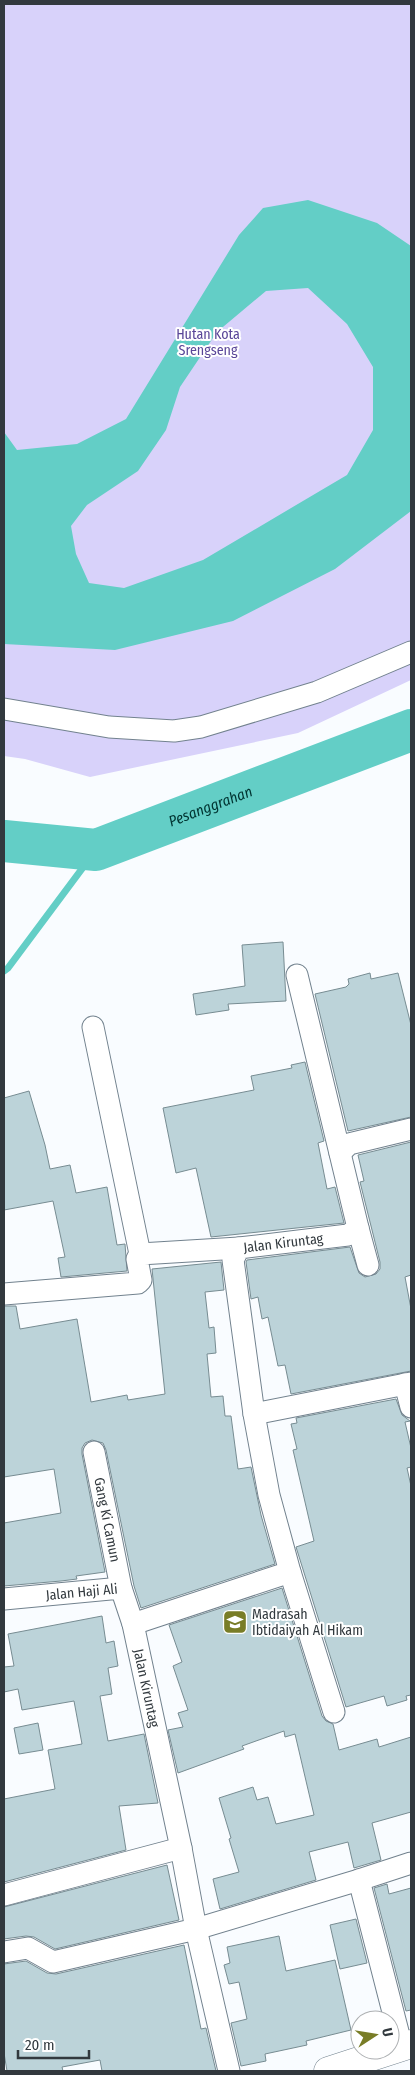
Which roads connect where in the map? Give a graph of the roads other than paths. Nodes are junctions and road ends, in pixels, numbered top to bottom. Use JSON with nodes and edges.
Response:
{"nodes":[{"id":1,"x":411,"y":652,"type":"edge"},
{"id":2,"x":4,"y":710,"type":"edge"},
{"id":3,"x":297,"y":975,"type":"dead end"},
{"id":4,"x":93,"y":1027,"type":"dead end"},
{"id":5,"x":411,"y":1129,"type":"edge"},
{"id":6,"x":340,"y":1153,"type":"junction"},
{"id":7,"x":358,"y":1228,"type":"junction"},
{"id":8,"x":238,"y":1248,"type":"junction"},
{"id":9,"x":140,"y":1254,"type":"junction"},
{"id":10,"x":368,"y":1265,"type":"dead end"},
{"id":11,"x":4,"y":1294,"type":"edge"},
{"id":12,"x":408,"y":1384,"type":"edge"},
{"id":13,"x":411,"y":1407,"type":"edge"},
{"id":14,"x":254,"y":1414,"type":"junction"},
{"id":15,"x":94,"y":1452,"type":"dead end"},
{"id":16,"x":290,"y":1572,"type":"junction"},
{"id":17,"x":121,"y":1588,"type":"junction"},
{"id":18,"x":4,"y":1599,"type":"edge"},
{"id":19,"x":133,"y":1624,"type":"junction"},
{"id":20,"x":334,"y":1712,"type":"dead end"},
{"id":21,"x":181,"y":1848,"type":"junction"},
{"id":22,"x":411,"y":1863,"type":"edge"},
{"id":23,"x":359,"y":1880,"type":"junction"},
{"id":24,"x":4,"y":1895,"type":"edge"},
{"id":25,"x":196,"y":1929,"type":"junction"},
{"id":26,"x":4,"y":1952,"type":"edge"},
{"id":27,"x":407,"y":2046,"type":"edge"},
{"id":28,"x":230,"y":2071,"type":"edge"},
{"id":29,"x":328,"y":2071,"type":"edge"}],
"edges":[{"from":1,"to":2,"type":"street"},
{"from":3,"to":6,"type":"street"},
{"from":4,"to":9,"type":"street"},
{"from":5,"to":6,"type":"street"},
{"from":6,"to":7,"type":"street"},
{"from":7,"to":8,"type":"street","name":"Jalan Kiruntag"},
{"from":7,"to":10,"type":"street"},
{"from":8,"to":9,"type":"street"},
{"from":8,"to":14,"type":"street","name":"Jalan Kiruntag"},
{"from":9,"to":11,"type":"street"},
{"from":12,"to":13,"type":"street"},
{"from":12,"to":14,"type":"street"},
{"from":14,"to":16,"type":"street","name":"Jalan Kiruntag"},
{"from":15,"to":17,"type":"street","name":"Gang Ki Camun"},
{"from":16,"to":19,"type":"street"},
{"from":16,"to":20,"type":"street","name":"Jalan Kiruntag"},
{"from":17,"to":18,"type":"street","name":"Jalan Haji Ali"},
{"from":17,"to":19,"type":"street","name":"Jalan Haji Ali"},
{"from":19,"to":21,"type":"street","name":"Jalan Kiruntag"},
{"from":21,"to":24,"type":"street"},
{"from":21,"to":25,"type":"street","name":"Jalan Kiruntag"},
{"from":22,"to":23,"type":"street"},
{"from":23,"to":25,"type":"street"},
{"from":23,"to":27,"type":"street"},
{"from":25,"to":26,"type":"street"},
{"from":25,"to":28,"type":"street","name":"Jalan Kiruntag"},
{"from":27,"to":29,"type":"street"}]}
